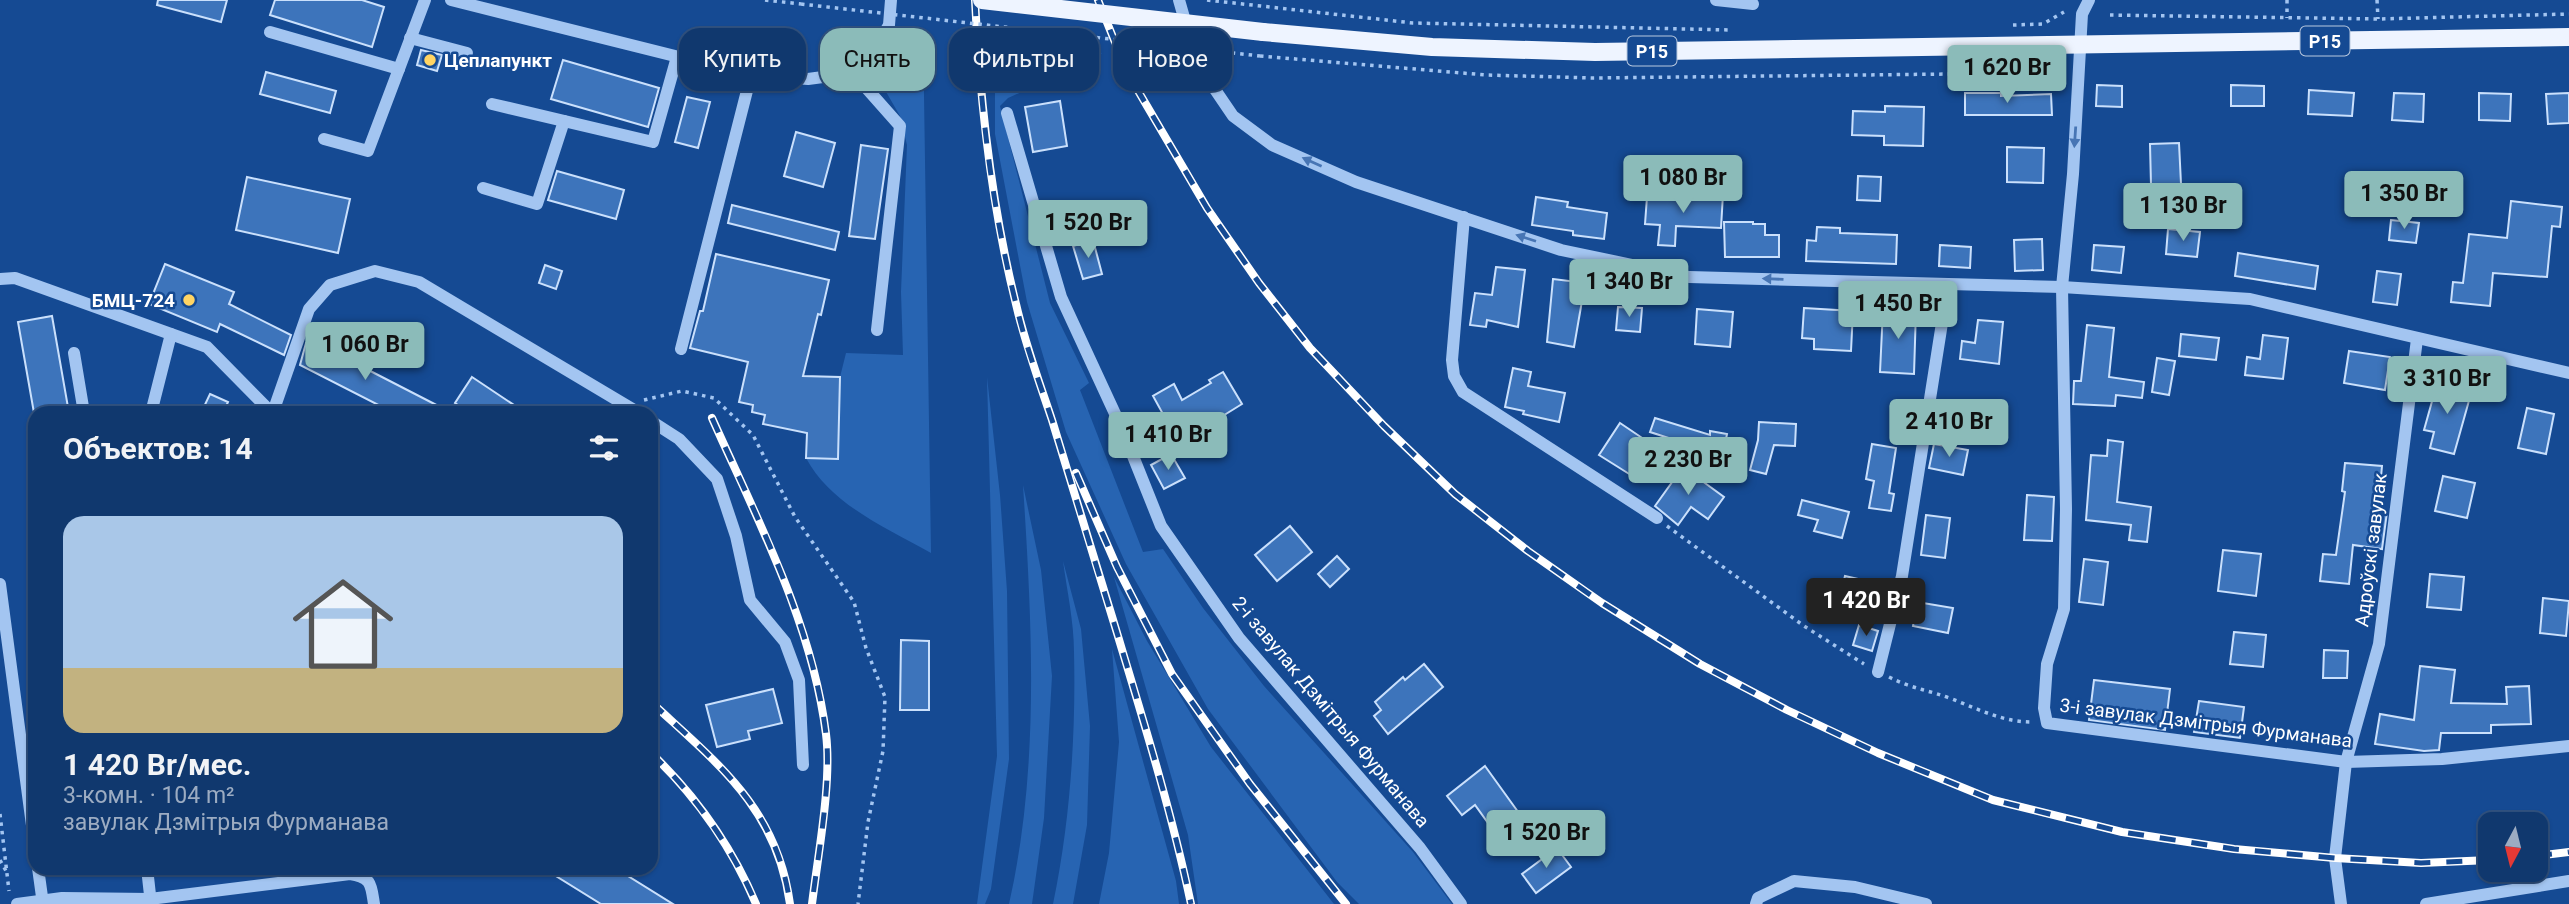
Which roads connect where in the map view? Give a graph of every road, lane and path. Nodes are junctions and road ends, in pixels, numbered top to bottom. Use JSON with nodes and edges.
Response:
{"nodes":[{"id":1,"x":425,"y":0,"type":"edge"},
{"id":2,"x":451,"y":0,"type":"edge"},
{"id":3,"x":765,"y":0,"type":"edge"},
{"id":4,"x":891,"y":0,"type":"edge"},
{"id":5,"x":982,"y":0,"type":"edge"},
{"id":6,"x":1179,"y":0,"type":"edge"},
{"id":7,"x":1207,"y":0,"type":"edge"},
{"id":8,"x":1716,"y":0,"type":"edge"},
{"id":9,"x":2089,"y":0,"type":"edge"},
{"id":10,"x":2287,"y":0,"type":"edge"},
{"id":11,"x":2377,"y":0,"type":"edge"},
{"id":12,"x":1753,"y":4,"type":"dead end"},
{"id":13,"x":2064,"y":12,"type":"dead end"},
{"id":14,"x":2569,"y":14,"type":"edge"},
{"id":15,"x":2110,"y":15,"type":"dead end"},
{"id":16,"x":2287,"y":18,"type":"junction"},
{"id":17,"x":2378,"y":19,"type":"junction"},
{"id":18,"x":2006,"y":26,"type":"dead end"},
{"id":19,"x":887,"y":28,"type":"edge"},
{"id":20,"x":1733,"y":30,"type":"dead end"},
{"id":21,"x":270,"y":32,"type":"dead end"},
{"id":22,"x":2569,"y":37,"type":"edge"},
{"id":23,"x":410,"y":38,"type":"junction"},
{"id":24,"x":2081,"y":45,"type":"junction"},
{"id":25,"x":467,"y":53,"type":"dead end"},
{"id":26,"x":677,"y":57,"type":"joint"},
{"id":27,"x":399,"y":69,"type":"junction"},
{"id":28,"x":2040,"y":73,"type":"dead end"},
{"id":29,"x":747,"y":91,"type":"edge"},
{"id":30,"x":868,"y":91,"type":"edge"},
{"id":31,"x":492,"y":104,"type":"dead end"},
{"id":32,"x":1007,"y":113,"type":"dead end"},
{"id":33,"x":564,"y":121,"type":"junction"},
{"id":34,"x":324,"y":139,"type":"dead end"},
{"id":35,"x":483,"y":188,"type":"dead end"},
{"id":36,"x":1464,"y":218,"type":"junction"},
{"id":37,"x":0,"y":279,"type":"edge"},
{"id":38,"x":1948,"y":285,"type":"junction"},
{"id":39,"x":2062,"y":287,"type":"junction"},
{"id":40,"x":877,"y":330,"type":"dead end"},
{"id":41,"x":171,"y":334,"type":"junction"},
{"id":42,"x":2417,"y":339,"type":"junction"},
{"id":43,"x":681,"y":349,"type":"dead end"},
{"id":44,"x":74,"y":353,"type":"dead end"},
{"id":45,"x":2569,"y":373,"type":"edge"},
{"id":46,"x":625,"y":404,"type":"junction"},
{"id":47,"x":83,"y":406,"type":"edge"},
{"id":48,"x":152,"y":406,"type":"edge"},
{"id":49,"x":266,"y":406,"type":"edge"},
{"id":50,"x":275,"y":406,"type":"edge"},
{"id":51,"x":628,"y":406,"type":"edge"},
{"id":52,"x":658,"y":426,"type":"edge"},
{"id":53,"x":1657,"y":518,"type":"joint"},
{"id":54,"x":0,"y":584,"type":"edge"},
{"id":55,"x":1878,"y":672,"type":"junction"},
{"id":56,"x":2048,"y":723,"type":"junction"},
{"id":57,"x":2569,"y":746,"type":"edge"},
{"id":58,"x":2346,"y":762,"type":"junction"},
{"id":59,"x":803,"y":765,"type":"dead end"},
{"id":60,"x":28,"y":795,"type":"edge"},
{"id":61,"x":0,"y":814,"type":"edge"},
{"id":62,"x":0,"y":860,"type":"edge"},
{"id":63,"x":8,"y":875,"type":"junction"},
{"id":64,"x":39,"y":875,"type":"edge"},
{"id":65,"x":147,"y":875,"type":"edge"},
{"id":66,"x":343,"y":875,"type":"edge"},
{"id":67,"x":356,"y":875,"type":"edge"},
{"id":68,"x":2569,"y":881,"type":"edge"},
{"id":69,"x":13,"y":899,"type":"edge"},
{"id":70,"x":42,"y":902,"type":"edge"},
{"id":71,"x":150,"y":902,"type":"edge"},
{"id":72,"x":374,"y":904,"type":"edge"},
{"id":73,"x":858,"y":904,"type":"edge"},
{"id":74,"x":1461,"y":904,"type":"edge"},
{"id":75,"x":1756,"y":904,"type":"edge"},
{"id":76,"x":1926,"y":904,"type":"edge"},
{"id":77,"x":2341,"y":904,"type":"edge"},
{"id":78,"x":2426,"y":904,"type":"edge"}],
"edges":[{"from":1,"to":23,"type":"street"},
{"from":2,"to":26,"type":"street"},
{"from":3,"to":28,"type":"path","bridge":true},
{"from":4,"to":19,"type":"street"},
{"from":5,"to":24,"type":"main road","number":"Р15","bridge":true},
{"from":36,"to":6,"type":"street","one_way":true},
{"from":7,"to":20,"type":"path"},
{"from":8,"to":12,"type":"street"},
{"from":9,"to":24,"type":"street"},
{"from":10,"to":16,"type":"path"},
{"from":11,"to":17,"type":"path"},
{"from":13,"to":18,"type":"path"},
{"from":14,"to":17,"type":"path"},
{"from":15,"to":16,"type":"path"},
{"from":16,"to":17,"type":"path"},
{"from":21,"to":27,"type":"street"},
{"from":22,"to":24,"type":"main road","number":"Р15"},
{"from":23,"to":25,"type":"street"},
{"from":23,"to":27,"type":"street"},
{"from":24,"to":39,"type":"street","one_way":true},
{"from":26,"to":33,"type":"street"},
{"from":27,"to":34,"type":"street"},
{"from":29,"to":43,"type":"street"},
{"from":30,"to":40,"type":"street"},
{"from":31,"to":33,"type":"street"},
{"from":32,"to":74,"type":"street","name":"2-і завулак Дзмітрыя Фурманава"},
{"from":33,"to":35,"type":"street"},
{"from":38,"to":36,"type":"street","one_way":true},
{"from":36,"to":53,"type":"street"},
{"from":37,"to":41,"type":"street"},
{"from":38,"to":39,"type":"street"},
{"from":38,"to":55,"type":"street"},
{"from":39,"to":42,"type":"street"},
{"from":39,"to":56,"type":"street"},
{"from":41,"to":48,"type":"street"},
{"from":41,"to":49,"type":"street"},
{"from":42,"to":45,"type":"street"},
{"from":42,"to":58,"type":"street","name":"Адроўскі завулак"},
{"from":44,"to":47,"type":"street"},
{"from":46,"to":50,"type":"street"},
{"from":46,"to":51,"type":"street"},
{"from":46,"to":73,"type":"path"},
{"from":52,"to":59,"type":"street"},
{"from":53,"to":55,"type":"path"},
{"from":54,"to":60,"type":"street"},
{"from":55,"to":56,"type":"path"},
{"from":56,"to":58,"type":"street","name":"3-і завулак Дзмітрыя Фурманава"},
{"from":57,"to":58,"type":"street","name":"3-і завулак Дзмітрыя Фурманава"},
{"from":58,"to":77,"type":"street"},
{"from":61,"to":63,"type":"path"},
{"from":62,"to":63,"type":"path"},
{"from":63,"to":69,"type":"path"},
{"from":64,"to":70,"type":"street"},
{"from":65,"to":71,"type":"street"},
{"from":66,"to":71,"type":"street"},
{"from":67,"to":72,"type":"street"},
{"from":68,"to":78,"type":"street"},
{"from":69,"to":70,"type":"street"},
{"from":70,"to":71,"type":"street"},
{"from":75,"to":76,"type":"street"}]}
